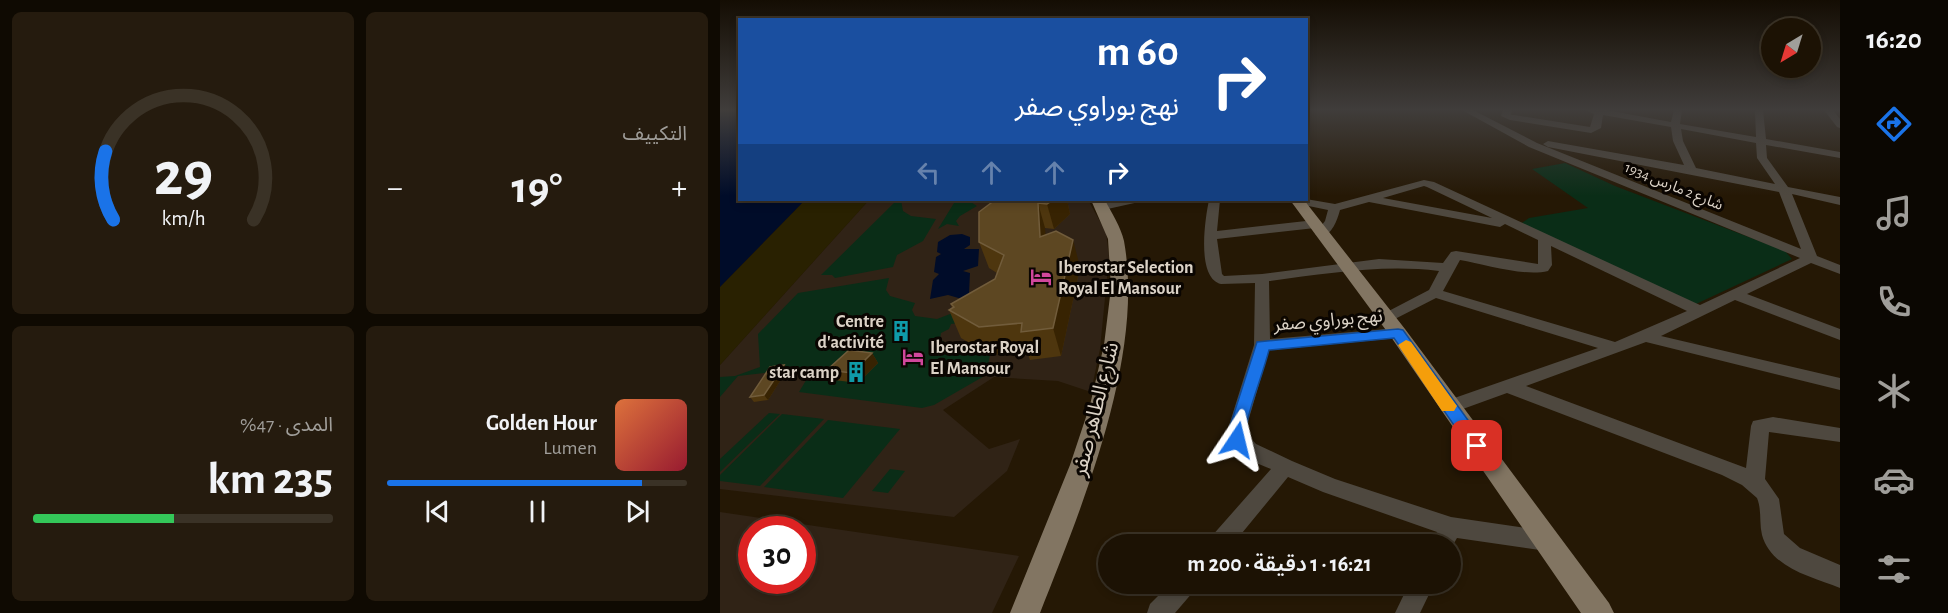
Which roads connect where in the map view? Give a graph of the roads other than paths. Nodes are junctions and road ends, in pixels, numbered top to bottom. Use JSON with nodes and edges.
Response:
{"nodes":[{"id":1,"x":1521,"y":139,"type":"edge"},
{"id":2,"x":1677,"y":139,"type":"edge"},
{"id":3,"x":1747,"y":139,"type":"edge"},
{"id":4,"x":1760,"y":141,"type":"junction"},
{"id":5,"x":1533,"y":145,"type":"junction"},
{"id":6,"x":1840,"y":155,"type":"edge"},
{"id":7,"x":1692,"y":170,"type":"junction"},
{"id":8,"x":1784,"y":189,"type":"junction"},
{"id":9,"x":1368,"y":199,"type":"junction"},
{"id":10,"x":1124,"y":201,"type":"edge"},
{"id":11,"x":1214,"y":201,"type":"edge"},
{"id":12,"x":1299,"y":201,"type":"edge"},
{"id":13,"x":1303,"y":201,"type":"edge"},
{"id":14,"x":1840,"y":201,"type":"edge"},
{"id":15,"x":1101,"y":203,"type":"edge"},
{"id":16,"x":1335,"y":208,"type":"junction"},
{"id":17,"x":1517,"y":226,"type":"junction"},
{"id":18,"x":1318,"y":229,"type":"junction"},
{"id":19,"x":1210,"y":237,"type":"junction"},
{"id":20,"x":1544,"y":238,"type":"junction"},
{"id":21,"x":1811,"y":258,"type":"junction"},
{"id":22,"x":1447,"y":268,"type":"junction"},
{"id":23,"x":1349,"y":269,"type":"junction"},
{"id":24,"x":1840,"y":270,"type":"edge"},
{"id":25,"x":1262,"y":278,"type":"junction"},
{"id":26,"x":1435,"y":293,"type":"junction"},
{"id":27,"x":1736,"y":295,"type":"junction"},
{"id":28,"x":1700,"y":311,"type":"junction"},
{"id":29,"x":1392,"y":326,"type":"junction"},
{"id":30,"x":1840,"y":335,"type":"edge"},
{"id":31,"x":1645,"y":337,"type":"junction"},
{"id":32,"x":1262,"y":345,"type":"junction"},
{"id":33,"x":1613,"y":347,"type":"junction"},
{"id":34,"x":1840,"y":384,"type":"edge"},
{"id":35,"x":1510,"y":387,"type":"junction"},
{"id":36,"x":1449,"y":407,"type":"junction"},
{"id":37,"x":1840,"y":435,"type":"edge"},
{"id":38,"x":1285,"y":467,"type":"junction"},
{"id":39,"x":1755,"y":482,"type":"junction"},
{"id":40,"x":1228,"y":534,"type":"edge"},
{"id":41,"x":1442,"y":534,"type":"edge"},
{"id":42,"x":1461,"y":537,"type":"edge"},
{"id":43,"x":1547,"y":541,"type":"junction"},
{"id":44,"x":1840,"y":576,"type":"edge"},
{"id":45,"x":1176,"y":594,"type":"edge"},
{"id":46,"x":1417,"y":594,"type":"edge"},
{"id":47,"x":1024,"y":613,"type":"edge"},
{"id":48,"x":1159,"y":613,"type":"edge"},
{"id":49,"x":1407,"y":613,"type":"edge"},
{"id":50,"x":1599,"y":613,"type":"edge"}],
"edges":[{"from":1,"to":5,"type":"street","name":"شارع 2 مارس 1934"},
{"from":2,"to":7,"type":"street"},
{"from":3,"to":4,"type":"street"},
{"from":4,"to":6,"type":"street"},
{"from":4,"to":8,"type":"street"},
{"from":5,"to":7,"type":"street"},
{"from":5,"to":21,"type":"street","name":"شارع 2 مارس 1934"},
{"from":7,"to":8,"type":"street"},
{"from":8,"to":14,"type":"street"},
{"from":8,"to":21,"type":"street"},
{"from":9,"to":16,"type":"street"},
{"from":9,"to":17,"type":"street"},
{"from":9,"to":17,"type":"street"},
{"from":10,"to":15,"type":"street"},
{"from":11,"to":19,"type":"street"},
{"from":12,"to":18,"type":"main road"},
{"from":13,"to":16,"type":"street"},
{"from":15,"to":47,"type":"main road","name":"شارع الطاهر صفر"},
{"from":16,"to":18,"type":"street"},
{"from":17,"to":20,"type":"street"},
{"from":18,"to":19,"type":"street"},
{"from":18,"to":23,"type":"main road"},
{"from":19,"to":25,"type":"street"},
{"from":20,"to":22,"type":"street"},
{"from":20,"to":28,"type":"street"},
{"from":21,"to":24,"type":"street","name":"شارع 2 مارس 1934"},
{"from":21,"to":27,"type":"street"},
{"from":22,"to":23,"type":"street"},
{"from":22,"to":26,"type":"street"},
{"from":23,"to":25,"type":"street"},
{"from":23,"to":29,"type":"main road"},
{"from":25,"to":32,"type":"street"},
{"from":26,"to":29,"type":"street"},
{"from":26,"to":33,"type":"street"},
{"from":27,"to":28,"type":"street"},
{"from":27,"to":30,"type":"street"},
{"from":28,"to":31,"type":"street"},
{"from":29,"to":32,"type":"street","name":"نهج بوراوي صفر"},
{"from":29,"to":36,"type":"main road"},
{"from":31,"to":33,"type":"street"},
{"from":31,"to":34,"type":"street"},
{"from":32,"to":38,"type":"street"},
{"from":33,"to":35,"type":"street"},
{"from":35,"to":36,"type":"street"},
{"from":35,"to":39,"type":"street"},
{"from":36,"to":43,"type":"main road"},
{"from":37,"to":39,"type":"street"},
{"from":38,"to":40,"type":"street"},
{"from":38,"to":41,"type":"street"},
{"from":39,"to":44,"type":"street"},
{"from":42,"to":43,"type":"street"},
{"from":43,"to":50,"type":"main road"},
{"from":45,"to":48,"type":"street"},
{"from":46,"to":49,"type":"street"}]}
